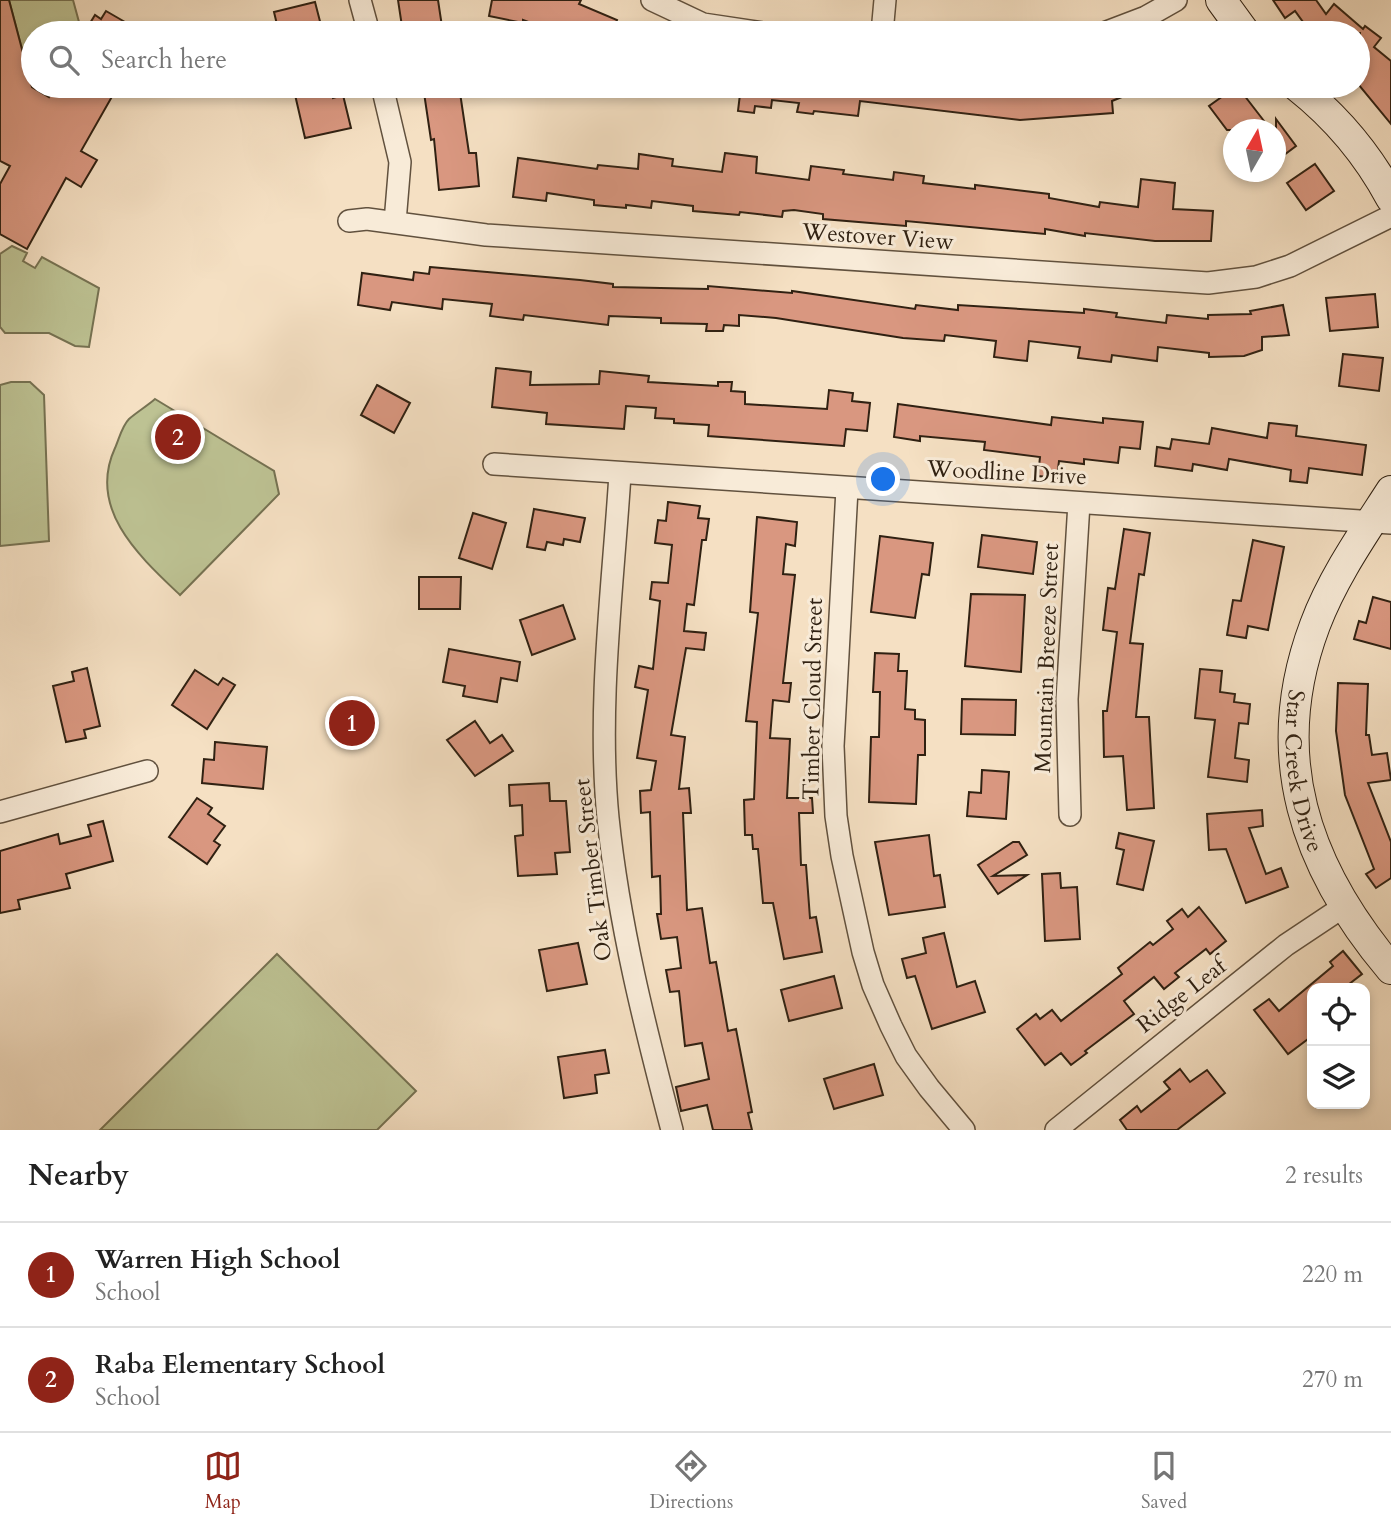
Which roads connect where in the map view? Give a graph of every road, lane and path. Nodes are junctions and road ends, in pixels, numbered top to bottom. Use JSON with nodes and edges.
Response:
{"nodes":[{"id":1,"x":360,"y":0,"type":"edge"},
{"id":2,"x":652,"y":0,"type":"edge"},
{"id":3,"x":885,"y":0,"type":"edge"},
{"id":4,"x":1176,"y":0,"type":"edge"},
{"id":5,"x":1221,"y":0,"type":"edge"},
{"id":6,"x":366,"y":21,"type":"edge"},
{"id":7,"x":697,"y":21,"type":"edge"},
{"id":8,"x":883,"y":21,"type":"edge"},
{"id":9,"x":1136,"y":21,"type":"edge"},
{"id":10,"x":1236,"y":21,"type":"edge"},
{"id":11,"x":386,"y":98,"type":"edge"},
{"id":12,"x":1309,"y":98,"type":"edge"},
{"id":13,"x":1391,"y":198,"type":"edge"},
{"id":14,"x":1391,"y":216,"type":"edge"},
{"id":15,"x":349,"y":221,"type":"dead end"},
{"id":16,"x":395,"y":222,"type":"junction"},
{"id":17,"x":494,"y":464,"type":"dead end"},
{"id":18,"x":620,"y":474,"type":"junction"},
{"id":19,"x":847,"y":489,"type":"junction"},
{"id":20,"x":1391,"y":491,"type":"edge"},
{"id":21,"x":1079,"y":503,"type":"junction"},
{"id":22,"x":1381,"y":523,"type":"edge"},
{"id":23,"x":147,"y":771,"type":"dead end"},
{"id":24,"x":0,"y":812,"type":"edge"},
{"id":25,"x":1069,"y":815,"type":"dead end"},
{"id":26,"x":1343,"y":906,"type":"junction"},
{"id":27,"x":1391,"y":969,"type":"edge"},
{"id":28,"x":672,"y":1130,"type":"edge"},
{"id":29,"x":964,"y":1130,"type":"edge"},
{"id":30,"x":1056,"y":1130,"type":"edge"}],
"edges":[{"from":1,"to":6,"type":"street"},
{"from":2,"to":7,"type":"street"},
{"from":3,"to":8,"type":"street"},
{"from":4,"to":9,"type":"street"},
{"from":5,"to":10,"type":"street"},
{"from":11,"to":16,"type":"street"},
{"from":12,"to":13,"type":"street"},
{"from":14,"to":16,"type":"street","name":"Westover View"},
{"from":15,"to":16,"type":"street","name":"Westover View"},
{"from":17,"to":18,"type":"street","name":"Woodline Drive"},
{"from":18,"to":19,"type":"street","name":"Woodline Drive"},
{"from":18,"to":28,"type":"street","name":"Oak Timber Street"},
{"from":19,"to":21,"type":"street","name":"Woodline Drive"},
{"from":19,"to":29,"type":"street","name":"Timber Cloud Street"},
{"from":20,"to":22,"type":"street","name":"Star Creek Drive"},
{"from":21,"to":22,"type":"street","name":"Woodline Drive"},
{"from":21,"to":25,"type":"street","name":"Mountain Breeze Street"},
{"from":22,"to":26,"type":"street","name":"Star Creek Drive"},
{"from":23,"to":24,"type":"street"},
{"from":26,"to":27,"type":"street","name":"Star Creek Drive"},
{"from":26,"to":30,"type":"street","name":"Ridge Leaf"}]}
